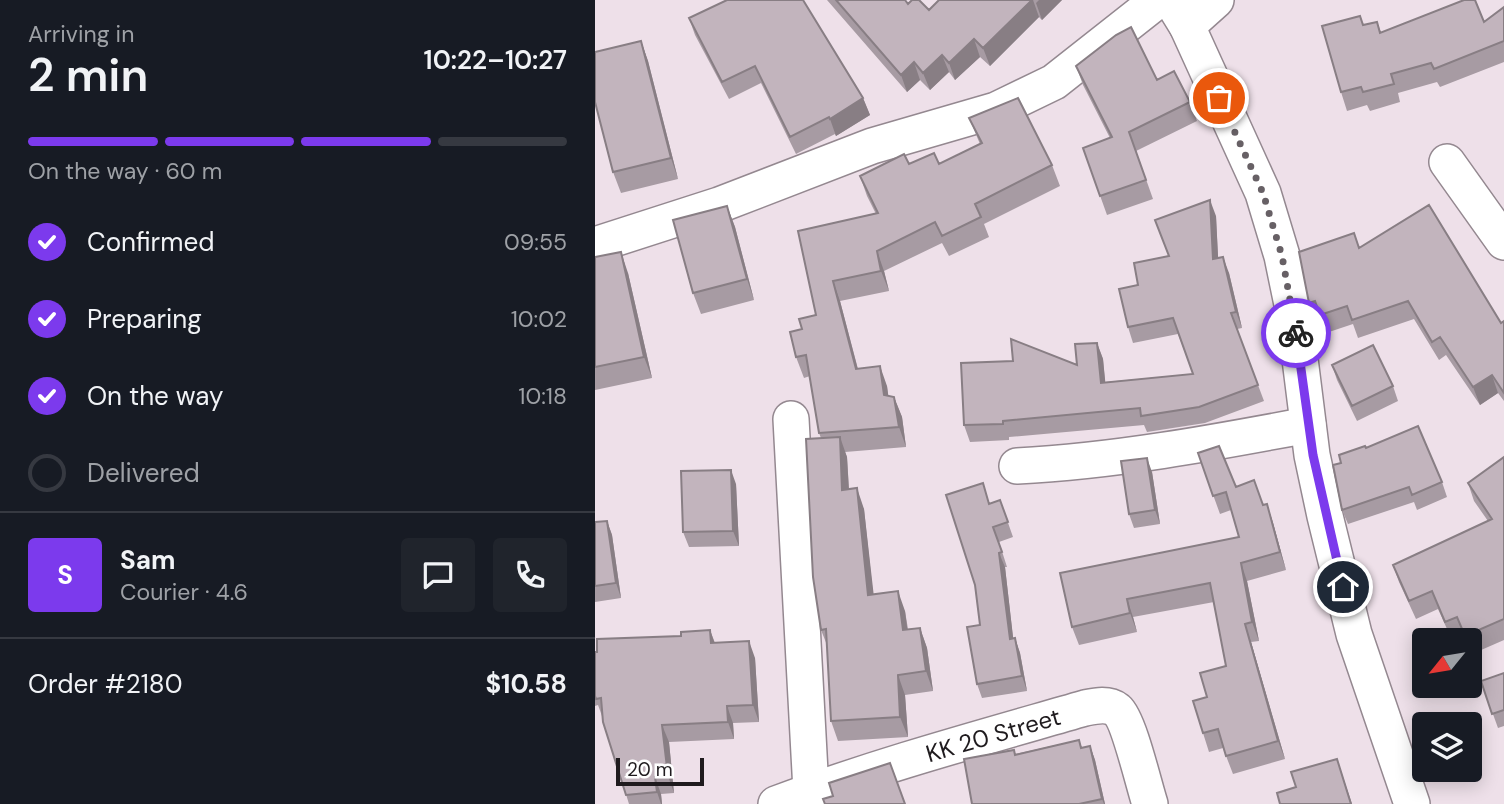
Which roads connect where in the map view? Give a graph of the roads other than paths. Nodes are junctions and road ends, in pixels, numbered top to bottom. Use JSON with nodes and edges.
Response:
{"nodes":[{"id":1,"x":1158,"y":0,"type":"edge"},
{"id":2,"x":1216,"y":0,"type":"edge"},
{"id":3,"x":1179,"y":13,"type":"edge"},
{"id":4,"x":1447,"y":162,"type":"dead end"},
{"id":5,"x":1504,"y":242,"type":"edge"},
{"id":6,"x":595,"y":245,"type":"edge"},
{"id":7,"x":791,"y":419,"type":"dead end"},
{"id":8,"x":1308,"y":425,"type":"junction"},
{"id":9,"x":1017,"y":466,"type":"dead end"},
{"id":10,"x":811,"y":791,"type":"junction"},
{"id":11,"x":776,"y":804,"type":"edge"},
{"id":12,"x":1150,"y":804,"type":"edge"},
{"id":13,"x":1412,"y":804,"type":"edge"}],
"edges":[{"from":1,"to":6,"type":"street"},
{"from":2,"to":3,"type":"street"},
{"from":3,"to":8,"type":"street"},
{"from":4,"to":5,"type":"street"},
{"from":7,"to":10,"type":"street"},
{"from":8,"to":9,"type":"street"},
{"from":8,"to":13,"type":"street"},
{"from":10,"to":11,"type":"street","name":"KK 20 Street"},
{"from":10,"to":12,"type":"street","name":"KK 20 Street"}]}
